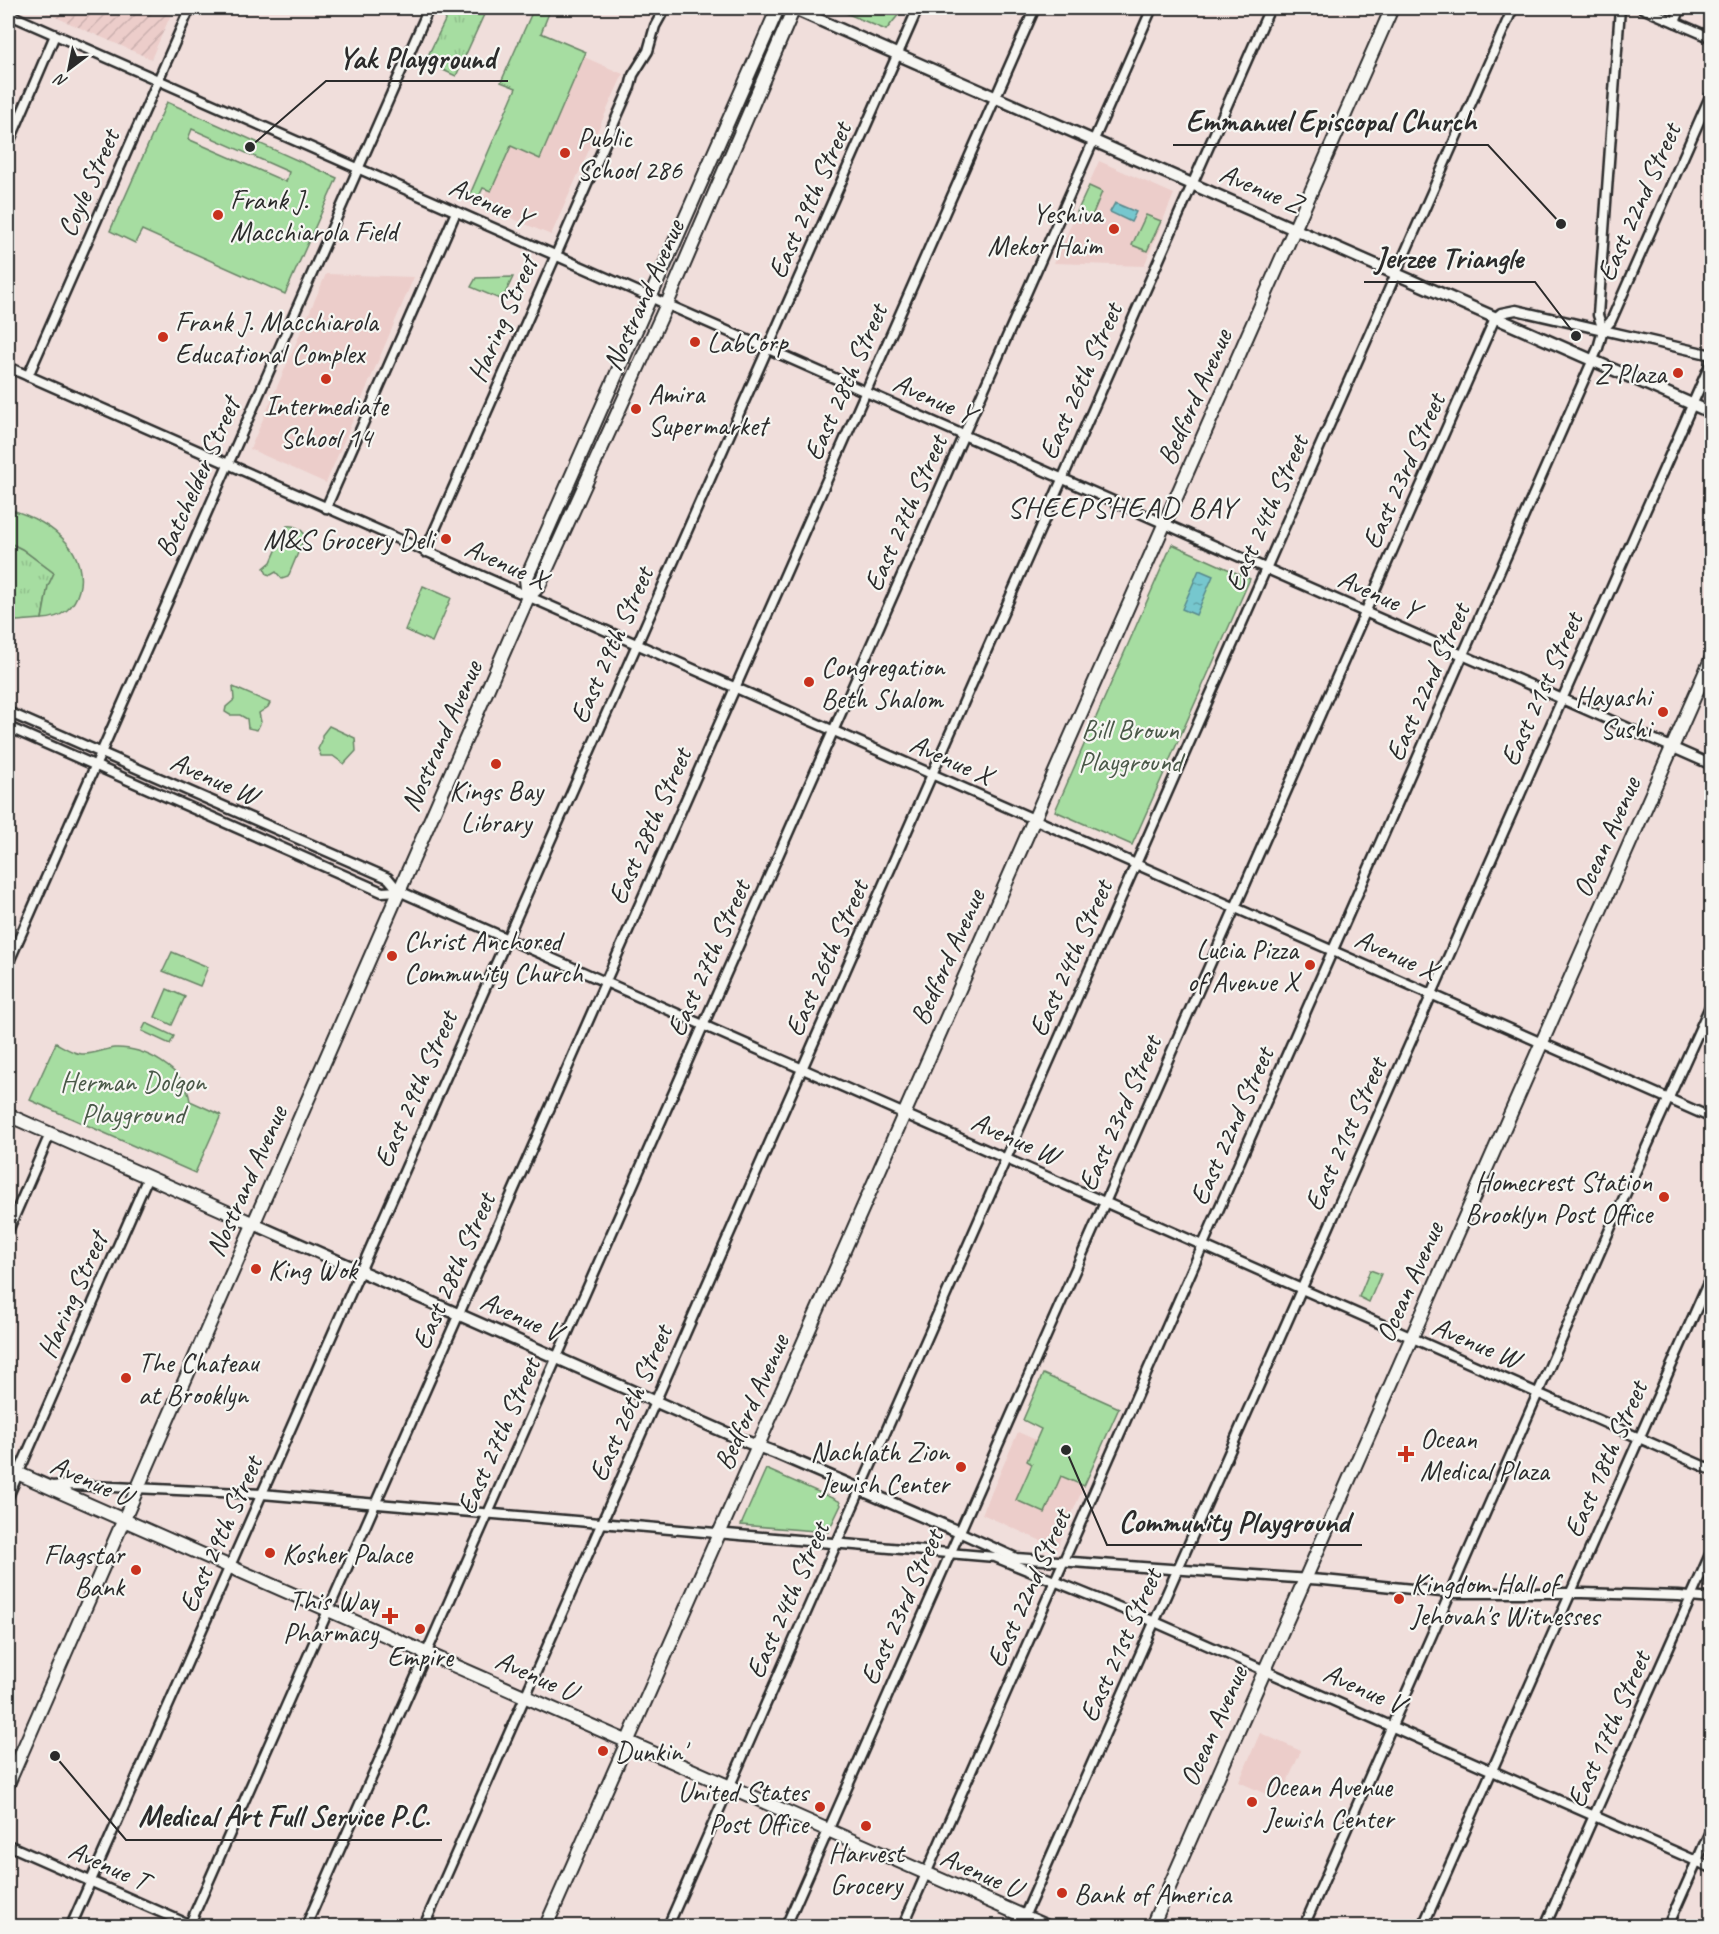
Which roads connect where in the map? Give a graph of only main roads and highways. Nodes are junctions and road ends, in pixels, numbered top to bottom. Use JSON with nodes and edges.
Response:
{"nodes":[{"id":1,"x":778,"y":8,"type":"edge"},
{"id":2,"x":793,"y":8,"type":"edge"},
{"id":3,"x":1392,"y":8,"type":"edge"},
{"id":4,"x":528,"y":597,"type":"junction"},
{"id":5,"x":1712,"y":657,"type":"edge"},
{"id":6,"x":8,"y":1115,"type":"edge"},
{"id":7,"x":254,"y":1224,"type":"junction"},
{"id":8,"x":13,"y":1471,"type":"edge"},
{"id":9,"x":124,"y":1521,"type":"junction"},
{"id":10,"x":627,"y":1742,"type":"junction"},
{"id":11,"x":8,"y":1784,"type":"edge"},
{"id":12,"x":1023,"y":1922,"type":"edge"},
{"id":13,"x":546,"y":1926,"type":"edge"},
{"id":14,"x":1046,"y":1926,"type":"edge"},
{"id":15,"x":1152,"y":1926,"type":"edge"}],
"edges":[{"from":1,"to":4,"type":"main road","name":"Nostrand Avenue"},
{"from":2,"to":4,"type":"main road","name":"Nostrand Avenue"},
{"from":3,"to":10,"type":"main road","name":"Bedford Avenue"},
{"from":4,"to":7,"type":"main road","name":"Nostrand Avenue"},
{"from":5,"to":15,"type":"main road","name":"Ocean Avenue"},
{"from":6,"to":7,"type":"main road","name":"Avenue V"},
{"from":7,"to":9,"type":"main road","name":"Nostrand Avenue"},
{"from":8,"to":9,"type":"main road","name":"Avenue U"},
{"from":9,"to":10,"type":"main road","name":"Avenue U"},
{"from":9,"to":11,"type":"main road","name":"Nostrand Avenue"},
{"from":10,"to":12,"type":"main road","name":"Avenue U"},
{"from":10,"to":13,"type":"main road","name":"Bedford Avenue"},
{"from":12,"to":14,"type":"main road","name":"Avenue U"}]}
